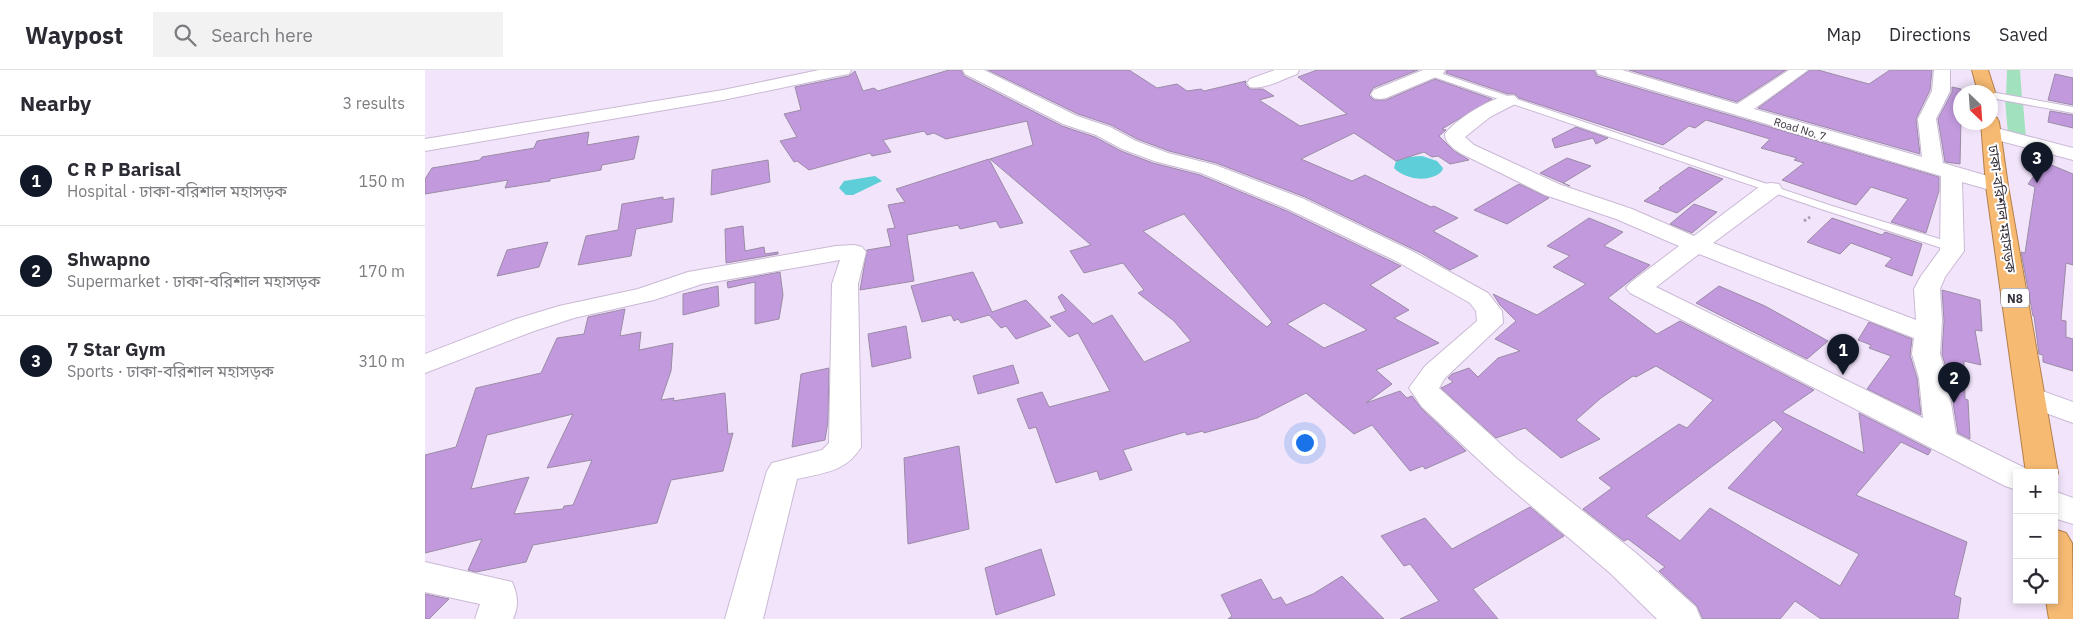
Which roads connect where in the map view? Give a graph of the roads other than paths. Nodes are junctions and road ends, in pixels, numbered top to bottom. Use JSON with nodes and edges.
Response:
{"nodes":[{"id":1,"x":843,"y":70,"type":"edge"},
{"id":2,"x":971,"y":70,"type":"edge"},
{"id":3,"x":1291,"y":70,"type":"edge"},
{"id":4,"x":1608,"y":70,"type":"edge"},
{"id":5,"x":1800,"y":70,"type":"edge"},
{"id":6,"x":1942,"y":70,"type":"edge"},
{"id":7,"x":1980,"y":70,"type":"edge"},
{"id":8,"x":1434,"y":71,"type":"edge"},
{"id":9,"x":1256,"y":83,"type":"dead end"},
{"id":10,"x":1984,"y":85,"type":"edge"},
{"id":11,"x":1380,"y":94,"type":"dead end"},
{"id":12,"x":1998,"y":96,"type":"edge"},
{"id":13,"x":1509,"y":100,"type":"junction"},
{"id":14,"x":1740,"y":110,"type":"junction"},
{"id":15,"x":2073,"y":110,"type":"edge"},
{"id":16,"x":1991,"y":130,"type":"edge"},
{"id":17,"x":1997,"y":130,"type":"edge"},
{"id":18,"x":425,"y":145,"type":"edge"},
{"id":19,"x":2073,"y":154,"type":"edge"},
{"id":20,"x":1942,"y":171,"type":"junction"},
{"id":21,"x":1997,"y":186,"type":"junction"},
{"id":22,"x":1771,"y":189,"type":"junction"},
{"id":23,"x":1696,"y":245,"type":"junction"},
{"id":24,"x":1951,"y":247,"type":"junction"},
{"id":25,"x":1928,"y":334,"type":"junction"},
{"id":26,"x":425,"y":364,"type":"edge"},
{"id":27,"x":2031,"y":397,"type":"junction"},
{"id":28,"x":2073,"y":413,"type":"edge"},
{"id":29,"x":1941,"y":440,"type":"junction"},
{"id":30,"x":2041,"y":469,"type":"edge"},
{"id":31,"x":2013,"y":476,"type":"edge"},
{"id":32,"x":2058,"y":505,"type":"edge"},
{"id":33,"x":2073,"y":511,"type":"edge"},
{"id":34,"x":2057,"y":559,"type":"edge"},
{"id":35,"x":425,"y":578,"type":"edge"},
{"id":36,"x":494,"y":619,"type":"edge"},
{"id":37,"x":744,"y":619,"type":"edge"},
{"id":38,"x":1682,"y":619,"type":"edge"},
{"id":39,"x":2068,"y":619,"type":"edge"}],
"edges":[{"from":1,"to":18,"type":"street"},
{"from":2,"to":38,"type":"street"},
{"from":3,"to":9,"type":"street"},
{"from":4,"to":14,"type":"street","name":"Road No. 7"},
{"from":5,"to":14,"type":"street"},
{"from":6,"to":20,"type":"street"},
{"from":7,"to":10,"type":"highway"},
{"from":8,"to":11,"type":"street"},
{"from":8,"to":13,"type":"lane"},
{"from":12,"to":15,"type":"lane"},
{"from":13,"to":22,"type":"lane"},
{"from":13,"to":23,"type":"street"},
{"from":14,"to":20,"type":"street","name":"Road No. 7"},
{"from":16,"to":21,"type":"highway","name":"ঢাকা-বরিশাল মহাসড়ক","number":"N8"},
{"from":17,"to":19,"type":"street"},
{"from":20,"to":21,"type":"street","name":"Road No. 7"},
{"from":20,"to":24,"type":"street"},
{"from":21,"to":27,"type":"highway","name":"ঢাকা-বরিশাল মহাসড়ক","number":"N8"},
{"from":22,"to":23,"type":"street"},
{"from":22,"to":24,"type":"lane"},
{"from":23,"to":25,"type":"street"},
{"from":23,"to":29,"type":"street"},
{"from":24,"to":25,"type":"street"},
{"from":25,"to":29,"type":"street"},
{"from":26,"to":37,"type":"street"},
{"from":27,"to":28,"type":"street"},
{"from":27,"to":30,"type":"highway","name":"ঢাকা-বরিশাল মহাসড়ক","number":"N8"},
{"from":29,"to":31,"type":"street"},
{"from":32,"to":33,"type":"street"},
{"from":34,"to":39,"type":"highway"},
{"from":35,"to":36,"type":"street"}]}
